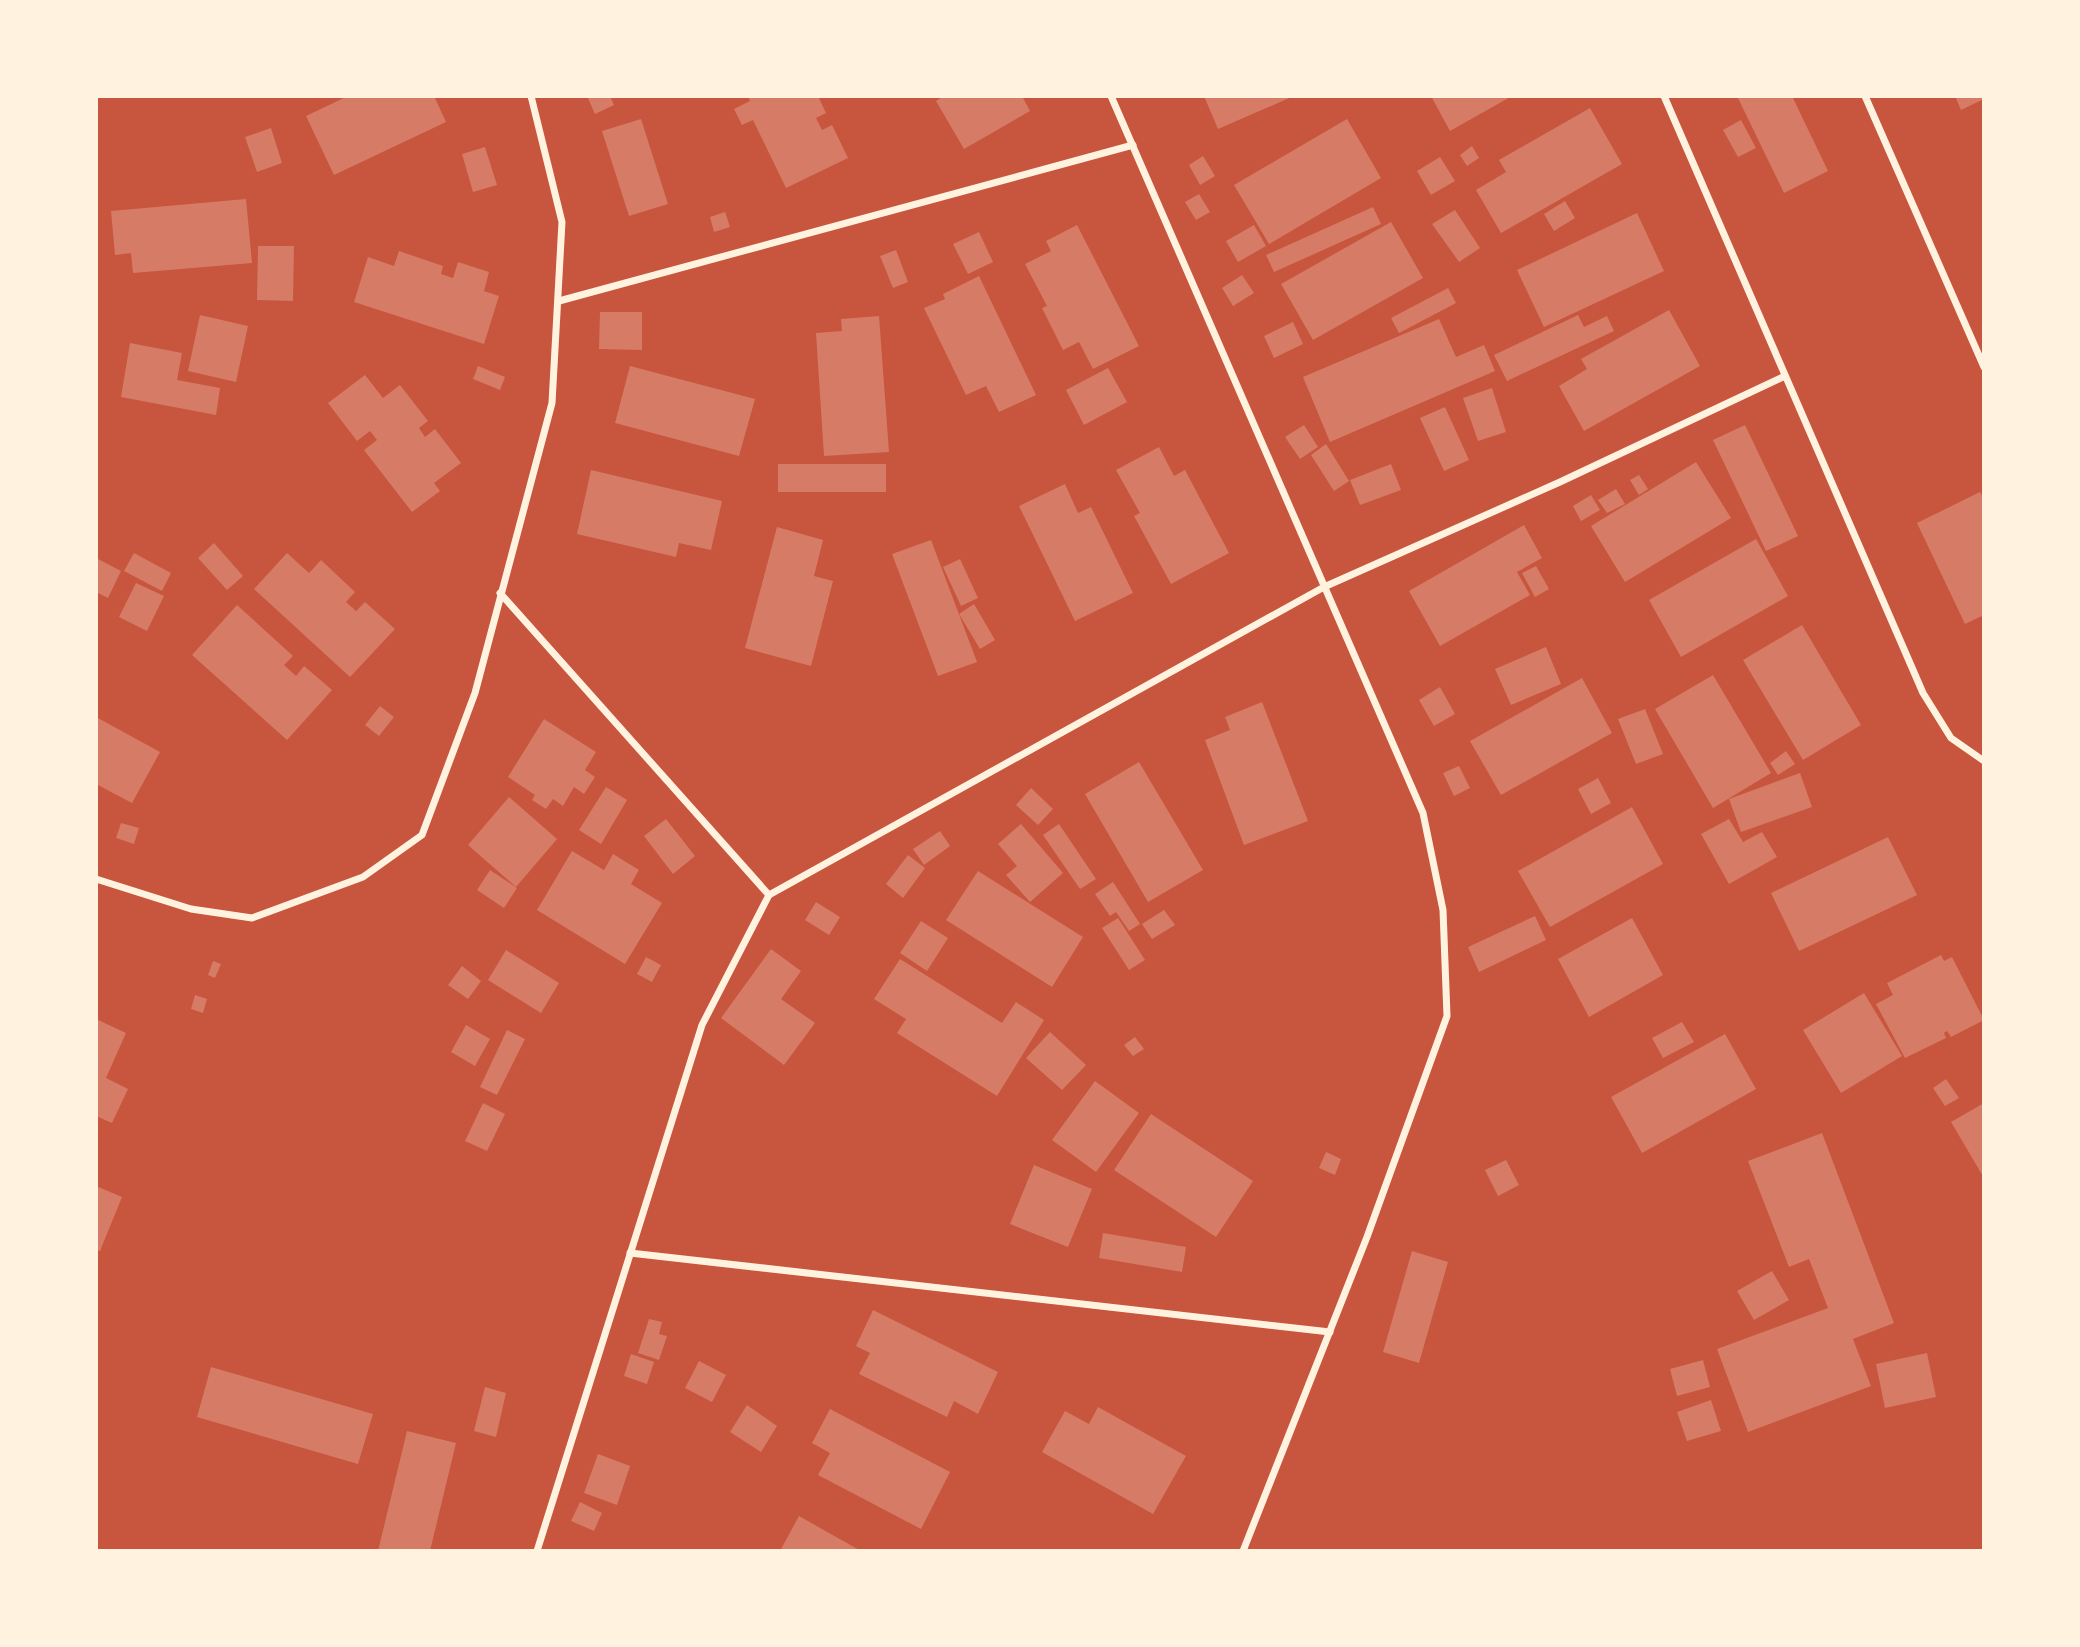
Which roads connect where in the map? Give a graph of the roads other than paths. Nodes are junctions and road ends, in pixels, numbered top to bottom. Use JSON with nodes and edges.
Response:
{"nodes":[{"id":1,"x":531,"y":96,"type":"edge"},
{"id":2,"x":1111,"y":96,"type":"edge"},
{"id":3,"x":1664,"y":96,"type":"edge"},
{"id":4,"x":1864,"y":96,"type":"edge"},
{"id":5,"x":1133,"y":145,"type":"junction"},
{"id":6,"x":559,"y":301,"type":"junction"},
{"id":7,"x":1984,"y":367,"type":"edge"},
{"id":8,"x":1785,"y":376,"type":"junction"},
{"id":9,"x":1324,"y":587,"type":"junction"},
{"id":10,"x":500,"y":593,"type":"junction"},
{"id":11,"x":1984,"y":761,"type":"edge"},
{"id":12,"x":96,"y":879,"type":"edge"},
{"id":13,"x":769,"y":895,"type":"junction"},
{"id":14,"x":630,"y":1253,"type":"junction"},
{"id":15,"x":1330,"y":1332,"type":"junction"},
{"id":16,"x":537,"y":1551,"type":"edge"},
{"id":17,"x":1243,"y":1551,"type":"edge"}],
"edges":[{"from":1,"to":6,"type":"street"},
{"from":2,"to":5,"type":"street"},
{"from":3,"to":8,"type":"street"},
{"from":4,"to":7,"type":"street"},
{"from":5,"to":6,"type":"street"},
{"from":5,"to":9,"type":"street"},
{"from":6,"to":10,"type":"street"},
{"from":8,"to":9,"type":"street"},
{"from":8,"to":11,"type":"street"},
{"from":9,"to":13,"type":"street"},
{"from":9,"to":15,"type":"street"},
{"from":10,"to":12,"type":"street"},
{"from":10,"to":13,"type":"street"},
{"from":13,"to":14,"type":"street"},
{"from":14,"to":15,"type":"street"},
{"from":14,"to":16,"type":"street"},
{"from":15,"to":17,"type":"street"}]}
